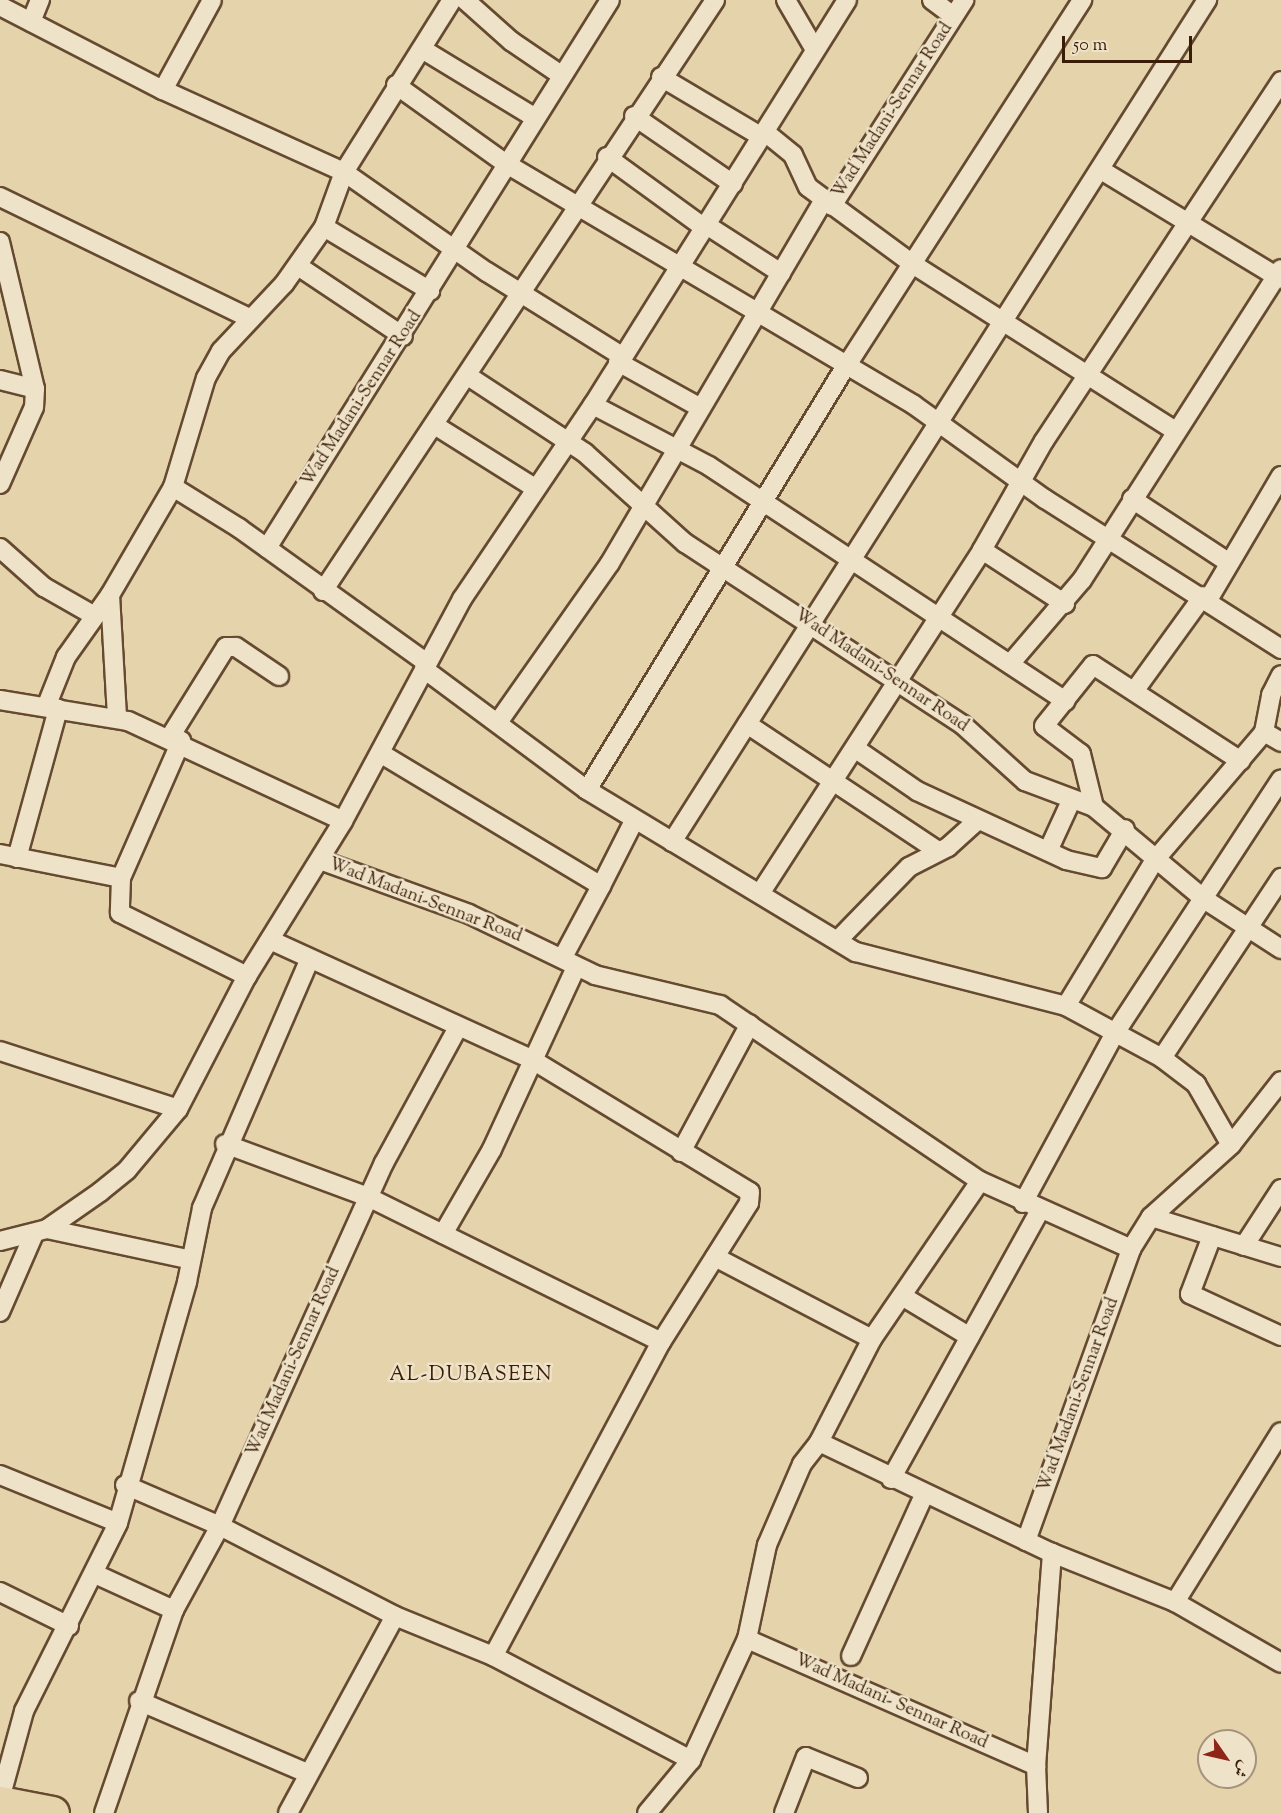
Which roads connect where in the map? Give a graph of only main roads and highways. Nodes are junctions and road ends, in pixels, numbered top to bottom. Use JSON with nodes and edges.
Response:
{"nodes":[{"id":1,"x":0,"y":1801,"type":"edge"},
{"id":2,"x":52,"y":1813,"type":"edge"}],
"edges":[{"from":1,"to":2,"type":"highway"}]}
